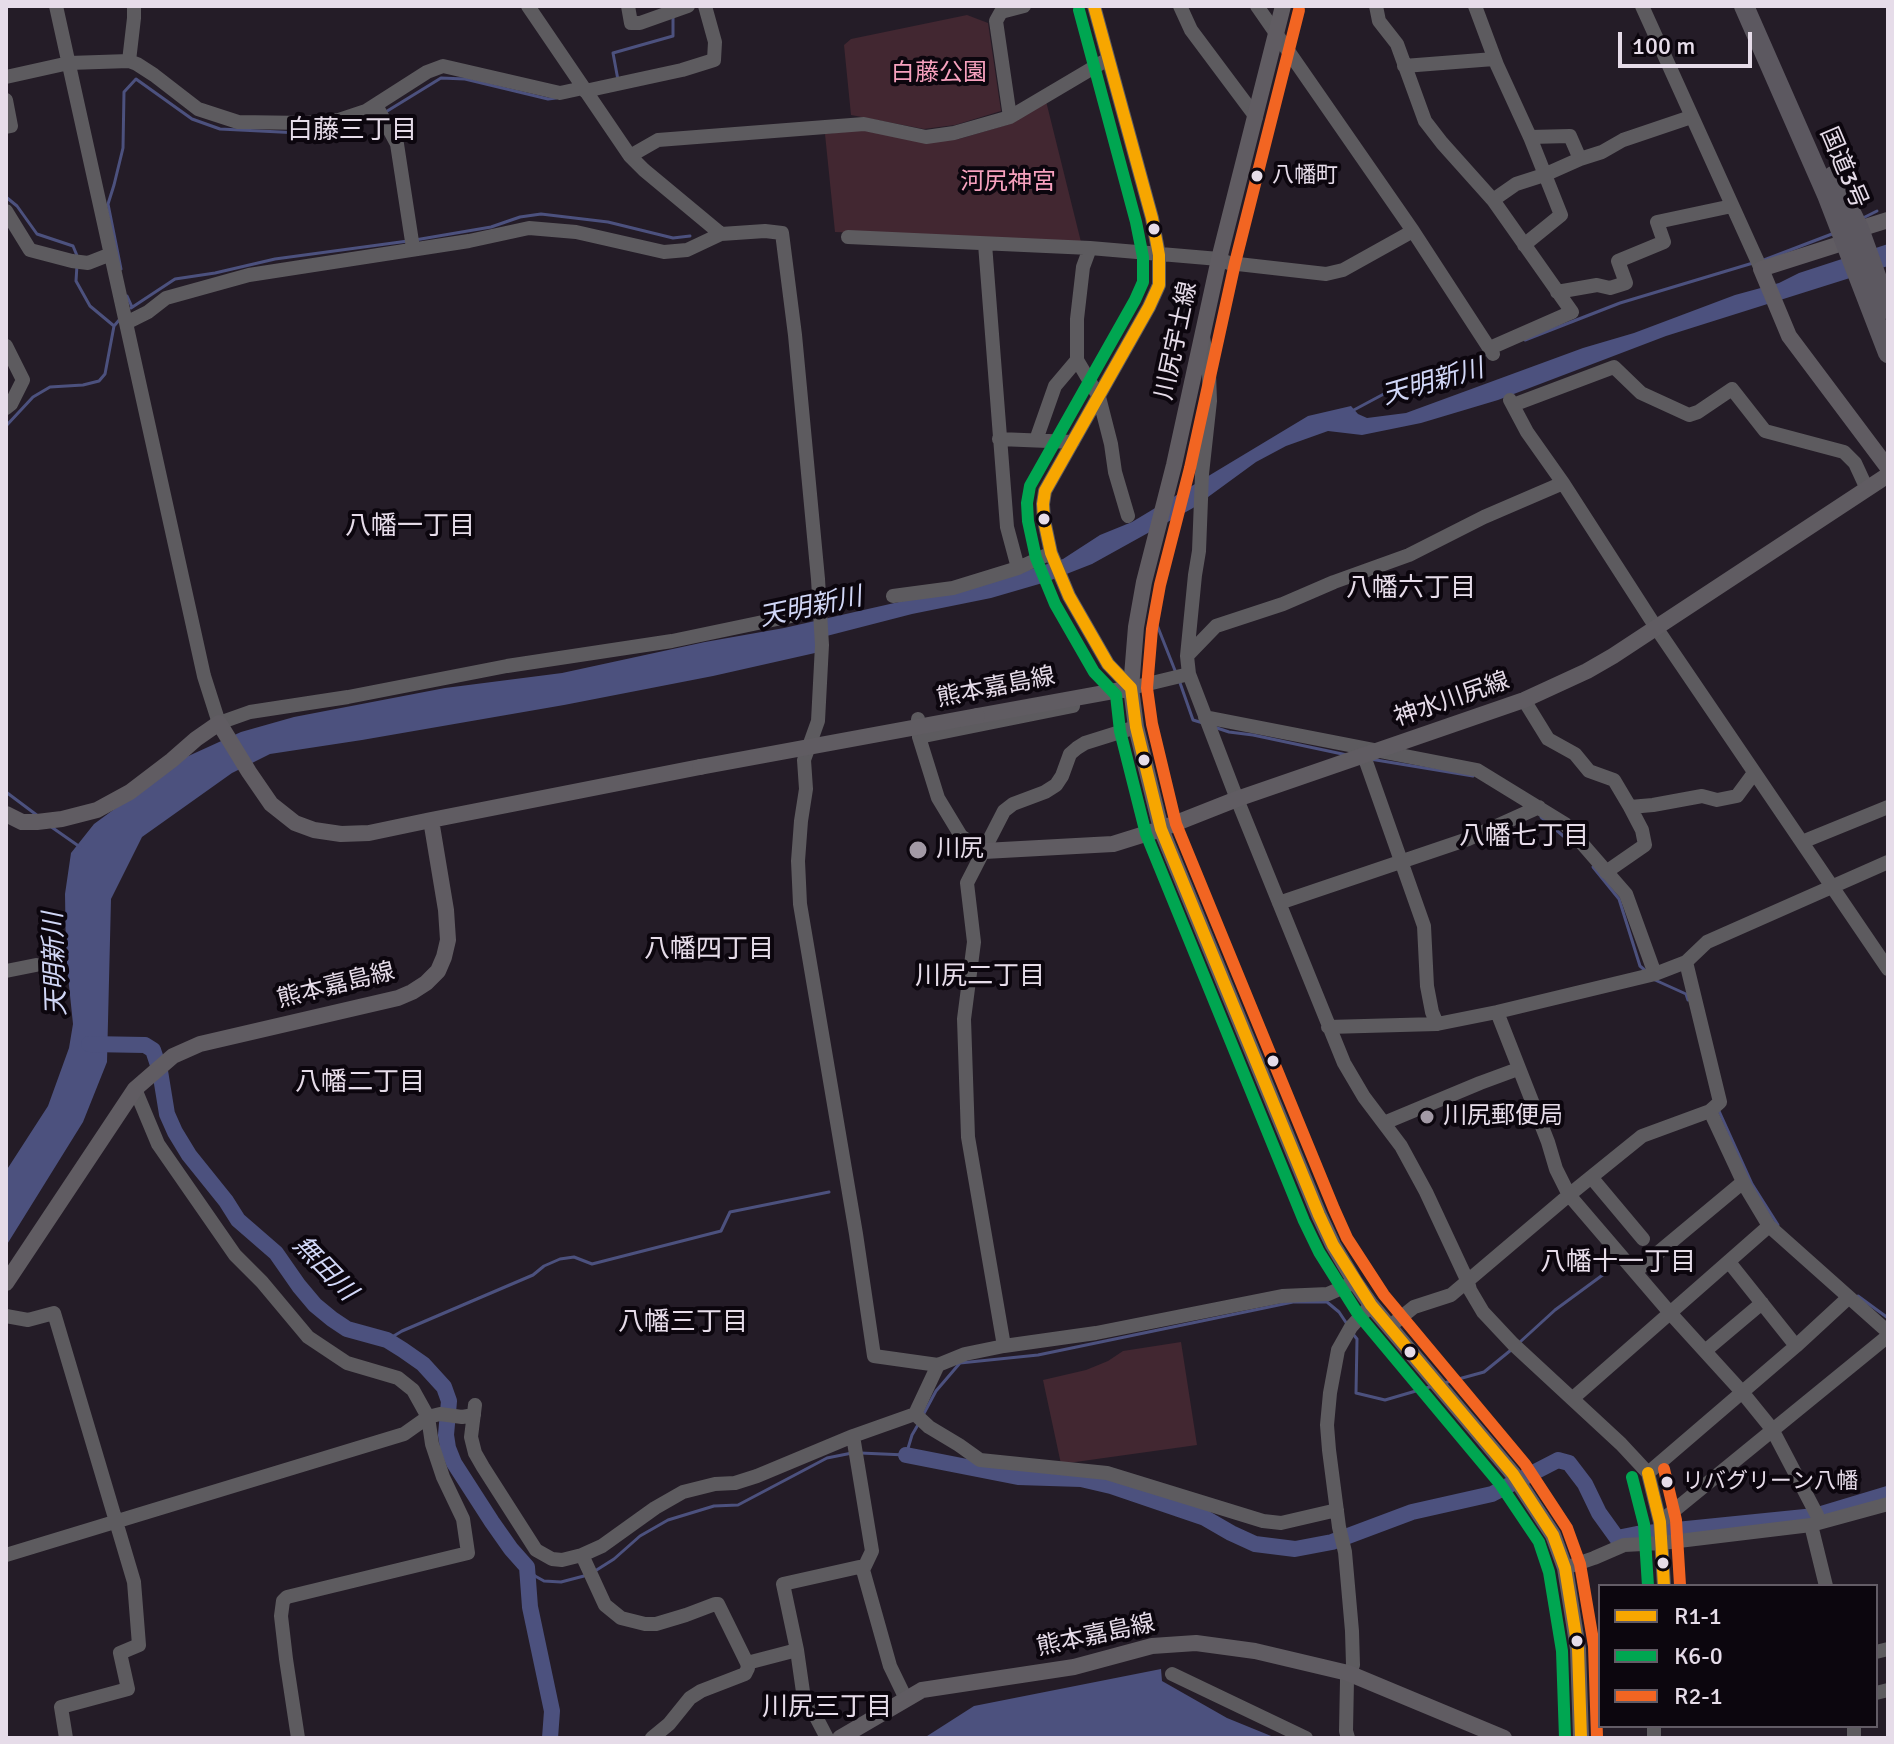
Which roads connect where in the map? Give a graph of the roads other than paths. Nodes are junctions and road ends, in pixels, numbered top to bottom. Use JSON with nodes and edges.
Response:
{"nodes":[{"id":1,"x":56,"y":6,"type":"edge"},
{"id":2,"x":134,"y":6,"type":"edge"},
{"id":3,"x":528,"y":6,"type":"edge"},
{"id":4,"x":628,"y":6,"type":"edge"},
{"id":5,"x":688,"y":6,"type":"edge"},
{"id":6,"x":705,"y":6,"type":"edge"},
{"id":7,"x":1024,"y":6,"type":"edge"},
{"id":8,"x":1094,"y":6,"type":"edge"},
{"id":9,"x":1180,"y":6,"type":"edge"},
{"id":10,"x":1257,"y":6,"type":"edge"},
{"id":11,"x":1283,"y":6,"type":"edge"},
{"id":12,"x":1376,"y":6,"type":"edge"},
{"id":13,"x":1475,"y":6,"type":"edge"},
{"id":14,"x":1642,"y":6,"type":"edge"},
{"id":15,"x":1744,"y":6,"type":"edge"},
{"id":16,"x":1756,"y":6,"type":"edge"},
{"id":17,"x":1276,"y":34,"type":"junction"},
{"id":18,"x":1108,"y":59,"type":"junction"},
{"id":19,"x":1494,"y":59,"type":"junction"},
{"id":20,"x":129,"y":61,"type":"junction"},
{"id":21,"x":69,"y":63,"type":"junction"},
{"id":22,"x":1404,"y":66,"type":"junction"},
{"id":23,"x":6,"y":77,"type":"edge"},
{"id":24,"x":584,"y":90,"type":"junction"},
{"id":25,"x":6,"y":100,"type":"edge"},
{"id":26,"x":376,"y":105,"type":"junction"},
{"id":27,"x":1010,"y":117,"type":"junction"},
{"id":28,"x":1256,"y":117,"type":"junction"},
{"id":29,"x":1691,"y":117,"type":"junction"},
{"id":30,"x":6,"y":127,"type":"edge"},
{"id":31,"x":1530,"y":137,"type":"junction"},
{"id":32,"x":630,"y":156,"type":"junction"},
{"id":33,"x":1580,"y":159,"type":"junction"},
{"id":34,"x":1544,"y":175,"type":"junction"},
{"id":35,"x":1493,"y":200,"type":"junction"},
{"id":36,"x":1732,"y":206,"type":"junction"},
{"id":37,"x":6,"y":211,"type":"edge"},
{"id":38,"x":1888,"y":220,"type":"edge"},
{"id":39,"x":1413,"y":231,"type":"junction"},
{"id":40,"x":721,"y":234,"type":"junction"},
{"id":41,"x":848,"y":237,"type":"dead end"},
{"id":42,"x":1855,"y":243,"type":"junction"},
{"id":43,"x":985,"y":244,"type":"junction"},
{"id":44,"x":1524,"y":245,"type":"junction"},
{"id":45,"x":413,"y":248,"type":"junction"},
{"id":46,"x":1090,"y":248,"type":"junction"},
{"id":47,"x":111,"y":254,"type":"junction"},
{"id":48,"x":1159,"y":255,"type":"junction"},
{"id":49,"x":1219,"y":259,"type":"junction"},
{"id":50,"x":1764,"y":276,"type":"junction"},
{"id":51,"x":1868,"y":276,"type":"junction"},
{"id":52,"x":1557,"y":292,"type":"junction"},
{"id":53,"x":1888,"y":309,"type":"edge"},
{"id":54,"x":126,"y":323,"type":"junction"},
{"id":55,"x":1203,"y":336,"type":"junction"},
{"id":56,"x":6,"y":346,"type":"edge"},
{"id":57,"x":1888,"y":353,"type":"edge"},
{"id":58,"x":1077,"y":360,"type":"junction"},
{"id":59,"x":1099,"y":397,"type":"junction"},
{"id":60,"x":6,"y":408,"type":"edge"},
{"id":61,"x":999,"y":439,"type":"junction"},
{"id":62,"x":1036,"y":440,"type":"junction"},
{"id":63,"x":1073,"y":442,"type":"junction"},
{"id":64,"x":1888,"y":468,"type":"edge"},
{"id":65,"x":1888,"y":475,"type":"edge"},
{"id":66,"x":1563,"y":483,"type":"junction"},
{"id":67,"x":1867,"y":489,"type":"junction"},
{"id":68,"x":1128,"y":516,"type":"dead end"},
{"id":69,"x":1051,"y":553,"type":"junction"},
{"id":70,"x":1018,"y":568,"type":"junction"},
{"id":71,"x":893,"y":596,"type":"dead end"},
{"id":72,"x":820,"y":611,"type":"junction"},
{"id":73,"x":1657,"y":629,"type":"junction"},
{"id":74,"x":1187,"y":656,"type":"junction"},
{"id":75,"x":1189,"y":674,"type":"junction"},
{"id":76,"x":1131,"y":688,"type":"junction"},
{"id":77,"x":1524,"y":700,"type":"junction"},
{"id":78,"x":1205,"y":717,"type":"junction"},
{"id":79,"x":1136,"y":727,"type":"junction"},
{"id":80,"x":223,"y":728,"type":"junction"},
{"id":81,"x":1371,"y":754,"type":"junction"},
{"id":82,"x":1754,"y":773,"type":"junction"},
{"id":83,"x":1237,"y":799,"type":"junction"},
{"id":84,"x":1539,"y":807,"type":"junction"},
{"id":85,"x":1630,"y":807,"type":"junction"},
{"id":86,"x":1888,"y":807,"type":"edge"},
{"id":87,"x":6,"y":814,"type":"edge"},
{"id":88,"x":431,"y":820,"type":"junction"},
{"id":89,"x":1161,"y":829,"type":"junction"},
{"id":90,"x":1802,"y":842,"type":"junction"},
{"id":91,"x":984,"y":851,"type":"junction"},
{"id":92,"x":1402,"y":862,"type":"junction"},
{"id":93,"x":1888,"y":862,"type":"edge"},
{"id":94,"x":1606,"y":872,"type":"junction"},
{"id":95,"x":1833,"y":888,"type":"junction"},
{"id":96,"x":1279,"y":903,"type":"junction"},
{"id":97,"x":1686,"y":962,"type":"junction"},
{"id":98,"x":36,"y":965,"type":"dead end"},
{"id":99,"x":1888,"y":969,"type":"edge"},
{"id":100,"x":6,"y":971,"type":"edge"},
{"id":101,"x":1655,"y":974,"type":"junction"},
{"id":102,"x":1497,"y":1012,"type":"junction"},
{"id":103,"x":1437,"y":1024,"type":"junction"},
{"id":104,"x":1328,"y":1027,"type":"junction"},
{"id":105,"x":1518,"y":1069,"type":"junction"},
{"id":106,"x":135,"y":1089,"type":"junction"},
{"id":107,"x":1710,"y":1111,"type":"junction"},
{"id":108,"x":1384,"y":1123,"type":"junction"},
{"id":109,"x":1591,"y":1177,"type":"junction"},
{"id":110,"x":1743,"y":1182,"type":"junction"},
{"id":111,"x":1569,"y":1195,"type":"junction"},
{"id":112,"x":1769,"y":1226,"type":"junction"},
{"id":113,"x":1643,"y":1239,"type":"dead end"},
{"id":114,"x":1729,"y":1262,"type":"junction"},
{"id":115,"x":1635,"y":1272,"type":"junction"},
{"id":116,"x":1355,"y":1282,"type":"junction"},
{"id":117,"x":1468,"y":1282,"type":"junction"},
{"id":118,"x":6,"y":1283,"type":"edge"},
{"id":119,"x":1848,"y":1298,"type":"junction"},
{"id":120,"x":1762,"y":1303,"type":"junction"},
{"id":121,"x":1371,"y":1305,"type":"junction"},
{"id":122,"x":1671,"y":1314,"type":"junction"},
{"id":123,"x":6,"y":1316,"type":"edge"},
{"id":124,"x":1389,"y":1327,"type":"junction"},
{"id":125,"x":1888,"y":1334,"type":"edge"},
{"id":126,"x":1004,"y":1346,"type":"junction"},
{"id":127,"x":1796,"y":1346,"type":"junction"},
{"id":128,"x":1705,"y":1351,"type":"junction"},
{"id":129,"x":938,"y":1365,"type":"junction"},
{"id":130,"x":1742,"y":1392,"type":"junction"},
{"id":131,"x":1572,"y":1399,"type":"junction"},
{"id":132,"x":915,"y":1414,"type":"junction"},
{"id":133,"x":432,"y":1416,"type":"junction"},
{"id":134,"x":1772,"y":1429,"type":"junction"},
{"id":135,"x":854,"y":1439,"type":"junction"},
{"id":136,"x":1648,"y":1473,"type":"junction"},
{"id":137,"x":1888,"y":1504,"type":"edge"},
{"id":138,"x":1337,"y":1510,"type":"junction"},
{"id":139,"x":1814,"y":1520,"type":"junction"},
{"id":140,"x":116,"y":1522,"type":"junction"},
{"id":141,"x":1661,"y":1534,"type":"junction"},
{"id":142,"x":6,"y":1555,"type":"edge"},
{"id":143,"x":582,"y":1555,"type":"junction"},
{"id":144,"x":1565,"y":1568,"type":"junction"},
{"id":145,"x":863,"y":1570,"type":"junction"},
{"id":146,"x":1664,"y":1584,"type":"edge"},
{"id":147,"x":1826,"y":1584,"type":"edge"},
{"id":148,"x":797,"y":1650,"type":"junction"},
{"id":149,"x":747,"y":1663,"type":"junction"},
{"id":150,"x":1348,"y":1673,"type":"junction"},
{"id":151,"x":1172,"y":1674,"type":"dead end"},
{"id":152,"x":906,"y":1699,"type":"junction"},
{"id":153,"x":66,"y":1738,"type":"edge"},
{"id":154,"x":298,"y":1738,"type":"edge"},
{"id":155,"x":652,"y":1738,"type":"edge"},
{"id":156,"x":827,"y":1738,"type":"edge"},
{"id":157,"x":840,"y":1738,"type":"edge"},
{"id":158,"x":1306,"y":1738,"type":"edge"},
{"id":159,"x":1348,"y":1738,"type":"edge"},
{"id":160,"x":1504,"y":1738,"type":"edge"},
{"id":161,"x":1581,"y":1738,"type":"edge"}],
"edges":[{"from":1,"to":21,"type":"street"},
{"from":2,"to":20,"type":"street"},
{"from":3,"to":24,"type":"street"},
{"from":4,"to":5,"type":"street"},
{"from":6,"to":24,"type":"street"},
{"from":7,"to":27,"type":"street"},
{"from":8,"to":18,"type":"street"},
{"from":9,"to":28,"type":"street"},
{"from":10,"to":17,"type":"street"},
{"from":11,"to":17,"type":"main road","name":"川尻宇土線"},
{"from":12,"to":22,"type":"street"},
{"from":13,"to":19,"type":"street"},
{"from":14,"to":29,"type":"street"},
{"from":15,"to":42,"type":"highway","name":"国道3号"},
{"from":16,"to":42,"type":"highway","name":"国道3号"},
{"from":17,"to":28,"type":"main road","name":"川尻宇土線"},
{"from":17,"to":39,"type":"street"},
{"from":18,"to":27,"type":"street"},
{"from":18,"to":48,"type":"street"},
{"from":19,"to":22,"type":"street"},
{"from":19,"to":31,"type":"street"},
{"from":20,"to":21,"type":"street"},
{"from":20,"to":26,"type":"street"},
{"from":21,"to":23,"type":"street"},
{"from":21,"to":47,"type":"street"},
{"from":22,"to":35,"type":"street"},
{"from":24,"to":26,"type":"street"},
{"from":24,"to":32,"type":"street"},
{"from":25,"to":30,"type":"street"},
{"from":26,"to":45,"type":"street"},
{"from":27,"to":32,"type":"street"},
{"from":28,"to":49,"type":"main road","name":"川尻宇土線"},
{"from":29,"to":33,"type":"street"},
{"from":29,"to":36,"type":"street"},
{"from":31,"to":33,"type":"street"},
{"from":31,"to":34,"type":"street"},
{"from":32,"to":40,"type":"street"},
{"from":33,"to":34,"type":"street"},
{"from":34,"to":35,"type":"street"},
{"from":34,"to":44,"type":"street"},
{"from":35,"to":44,"type":"street"},
{"from":36,"to":50,"type":"street"},
{"from":36,"to":52,"type":"street"},
{"from":37,"to":47,"type":"street"},
{"from":38,"to":42,"type":"main road"},
{"from":39,"to":49,"type":"street"},
{"from":39,"to":52,"type":"street"},
{"from":40,"to":45,"type":"street"},
{"from":40,"to":72,"type":"street"},
{"from":41,"to":43,"type":"street"},
{"from":42,"to":50,"type":"main road"},
{"from":42,"to":51,"type":"highway","name":"国道3号"},
{"from":43,"to":46,"type":"street"},
{"from":43,"to":61,"type":"street"},
{"from":44,"to":52,"type":"street"},
{"from":45,"to":54,"type":"street"},
{"from":46,"to":48,"type":"street"},
{"from":46,"to":58,"type":"street"},
{"from":47,"to":54,"type":"street"},
{"from":48,"to":49,"type":"street"},
{"from":48,"to":59,"type":"street"},
{"from":49,"to":55,"type":"main road","name":"川尻宇土線"},
{"from":50,"to":64,"type":"main road"},
{"from":51,"to":53,"type":"highway","name":"国道3号"},
{"from":51,"to":57,"type":"highway","name":"国道3号"},
{"from":54,"to":80,"type":"street"},
{"from":55,"to":74,"type":"street"},
{"from":55,"to":76,"type":"main road","name":"川尻宇土線"},
{"from":56,"to":60,"type":"street"},
{"from":58,"to":59,"type":"street"},
{"from":58,"to":62,"type":"street"},
{"from":59,"to":63,"type":"street"},
{"from":59,"to":68,"type":"street"},
{"from":61,"to":62,"type":"street"},
{"from":61,"to":70,"type":"street"},
{"from":62,"to":63,"type":"street"},
{"from":63,"to":69,"type":"street"},
{"from":65,"to":67,"type":"main road","name":"神水川尻線"},
{"from":66,"to":67,"type":"street"},
{"from":66,"to":73,"type":"street"},
{"from":66,"to":74,"type":"street"},
{"from":67,"to":73,"type":"main road","name":"神水川尻線"},
{"from":69,"to":70,"type":"street"},
{"from":69,"to":76,"type":"street"},
{"from":70,"to":71,"type":"street"},
{"from":72,"to":80,"type":"street"},
{"from":72,"to":129,"type":"street"},
{"from":73,"to":77,"type":"main road","name":"神水川尻線"},
{"from":73,"to":82,"type":"street"},
{"from":74,"to":75,"type":"street"},
{"from":75,"to":76,"type":"street"},
{"from":75,"to":78,"type":"street"},
{"from":76,"to":79,"type":"main road"},
{"from":76,"to":88,"type":"main road","name":"熊本嘉島線","bridge":true},
{"from":76,"to":91,"type":"street"},
{"from":77,"to":81,"type":"main road","name":"神水川尻線"},
{"from":77,"to":85,"type":"street"},
{"from":78,"to":81,"type":"street"},
{"from":78,"to":83,"type":"street"},
{"from":79,"to":89,"type":"main road"},
{"from":79,"to":91,"type":"street"},
{"from":80,"to":87,"type":"main road"},
{"from":80,"to":88,"type":"main road"},
{"from":81,"to":83,"type":"main road","name":"神水川尻線"},
{"from":81,"to":84,"type":"street"},
{"from":81,"to":92,"type":"street"},
{"from":82,"to":85,"type":"street"},
{"from":82,"to":90,"type":"street"},
{"from":83,"to":89,"type":"main road","name":"神水川尻線"},
{"from":83,"to":96,"type":"street"},
{"from":84,"to":92,"type":"street"},
{"from":84,"to":94,"type":"street"},
{"from":85,"to":94,"type":"street"},
{"from":86,"to":90,"type":"street"},
{"from":88,"to":106,"type":"main road","name":"熊本嘉島線"},
{"from":89,"to":91,"type":"main road","name":"神水川尻線"},
{"from":89,"to":116,"type":"main road"},
{"from":90,"to":95,"type":"street"},
{"from":91,"to":126,"type":"street"},
{"from":92,"to":96,"type":"street"},
{"from":92,"to":103,"type":"street"},
{"from":93,"to":95,"type":"street"},
{"from":94,"to":101,"type":"street"},
{"from":95,"to":97,"type":"street"},
{"from":95,"to":99,"type":"street"},
{"from":96,"to":104,"type":"street"},
{"from":97,"to":101,"type":"street"},
{"from":97,"to":107,"type":"street"},
{"from":98,"to":100,"type":"street"},
{"from":101,"to":102,"type":"street"},
{"from":102,"to":103,"type":"street"},
{"from":102,"to":105,"type":"street"},
{"from":103,"to":104,"type":"street"},
{"from":104,"to":108,"type":"street"},
{"from":105,"to":108,"type":"street"},
{"from":105,"to":111,"type":"street"},
{"from":106,"to":118,"type":"main road","name":"熊本嘉島線"},
{"from":106,"to":133,"type":"street"},
{"from":107,"to":109,"type":"street"},
{"from":107,"to":110,"type":"street"},
{"from":108,"to":117,"type":"street"},
{"from":109,"to":111,"type":"street"},
{"from":109,"to":113,"type":"street"},
{"from":110,"to":112,"type":"street"},
{"from":110,"to":115,"type":"street"},
{"from":111,"to":115,"type":"street"},
{"from":111,"to":117,"type":"street"},
{"from":112,"to":114,"type":"street"},
{"from":112,"to":119,"type":"street"},
{"from":114,"to":120,"type":"street"},
{"from":114,"to":122,"type":"street"},
{"from":115,"to":122,"type":"street"},
{"from":116,"to":121,"type":"main road"},
{"from":116,"to":126,"type":"street"},
{"from":117,"to":124,"type":"street"},
{"from":117,"to":131,"type":"street"},
{"from":119,"to":125,"type":"street"},
{"from":119,"to":127,"type":"street"},
{"from":120,"to":127,"type":"street"},
{"from":120,"to":128,"type":"street"},
{"from":121,"to":124,"type":"main road"},
{"from":121,"to":138,"type":"street"},
{"from":122,"to":128,"type":"street"},
{"from":122,"to":131,"type":"street"},
{"from":123,"to":140,"type":"street"},
{"from":124,"to":144,"type":"main road"},
{"from":125,"to":134,"type":"street"},
{"from":126,"to":129,"type":"street"},
{"from":127,"to":130,"type":"street"},
{"from":128,"to":130,"type":"street"},
{"from":129,"to":132,"type":"street"},
{"from":130,"to":134,"type":"street"},
{"from":130,"to":136,"type":"street"},
{"from":131,"to":136,"type":"street"},
{"from":132,"to":135,"type":"street"},
{"from":132,"to":138,"type":"street"},
{"from":133,"to":140,"type":"street"},
{"from":133,"to":143,"type":"street"},
{"from":133,"to":154,"type":"street"},
{"from":134,"to":139,"type":"street"},
{"from":134,"to":141,"type":"street"},
{"from":135,"to":143,"type":"street"},
{"from":135,"to":145,"type":"street"},
{"from":136,"to":141,"type":"street"},
{"from":137,"to":139,"type":"street"},
{"from":138,"to":150,"type":"street"},
{"from":139,"to":141,"type":"street"},
{"from":139,"to":147,"type":"street"},
{"from":140,"to":142,"type":"street"},
{"from":140,"to":153,"type":"street"},
{"from":141,"to":144,"type":"street"},
{"from":141,"to":146,"type":"street"},
{"from":143,"to":149,"type":"street"},
{"from":144,"to":161,"type":"main road"},
{"from":145,"to":148,"type":"street"},
{"from":145,"to":152,"type":"street"},
{"from":148,"to":149,"type":"street"},
{"from":148,"to":156,"type":"street"},
{"from":149,"to":155,"type":"street"},
{"from":150,"to":152,"type":"main road","name":"熊本嘉島線"},
{"from":150,"to":159,"type":"street"},
{"from":150,"to":160,"type":"main road","name":"熊本嘉島線"},
{"from":151,"to":158,"type":"street"},
{"from":152,"to":157,"type":"main road","name":"熊本嘉島線"}]}
